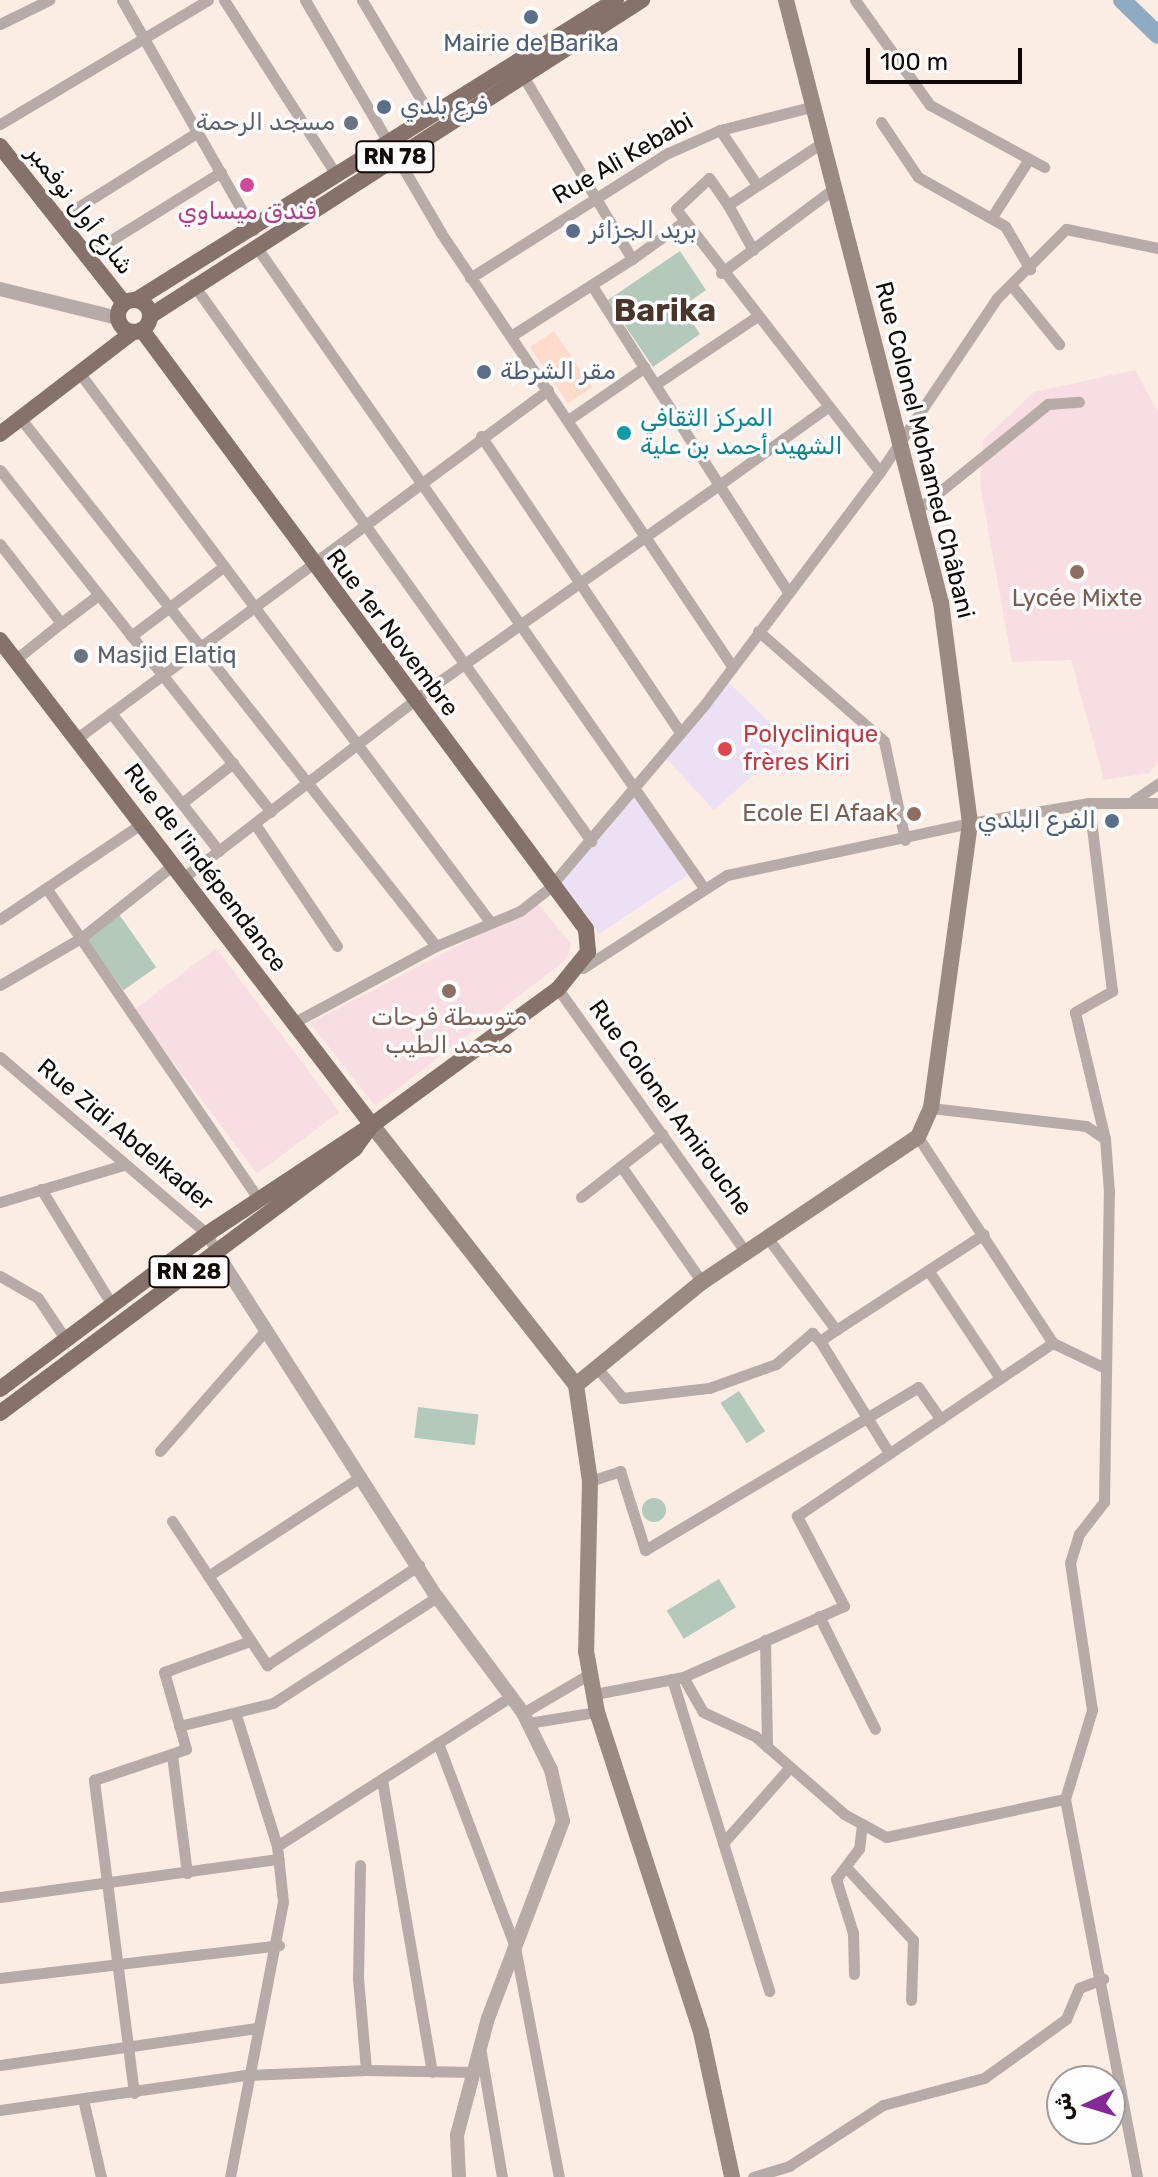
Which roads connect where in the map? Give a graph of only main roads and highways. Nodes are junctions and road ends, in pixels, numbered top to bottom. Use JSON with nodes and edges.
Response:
{"nodes":[{"id":1,"x":616,"y":0,"type":"edge"},
{"id":2,"x":642,"y":0,"type":"edge"},
{"id":3,"x":786,"y":0,"type":"edge"},
{"id":4,"x":519,"y":69,"type":"junction"},
{"id":5,"x":0,"y":146,"type":"edge"},
{"id":6,"x":393,"y":149,"type":"junction"},
{"id":7,"x":254,"y":237,"type":"junction"},
{"id":8,"x":126,"y":307,"type":"junction"},
{"id":9,"x":142,"y":326,"type":"junction"},
{"id":10,"x":0,"y":434,"type":"edge"},
{"id":11,"x":0,"y":640,"type":"edge"},
{"id":12,"x":372,"y":1125,"type":"junction"},
{"id":13,"x":576,"y":1385,"type":"junction"},
{"id":14,"x":0,"y":1389,"type":"edge"},
{"id":15,"x":0,"y":1413,"type":"edge"},
{"id":16,"x":732,"y":2177,"type":"edge"}],
"edges":[{"from":1,"to":4,"type":"main road"},
{"from":2,"to":4,"type":"main road","number":"RN 78"},
{"from":3,"to":13,"type":"main road","name":"Rue Colonel Mohamed Châbani"},
{"from":4,"to":6,"type":"main road","number":"RN 78"},
{"from":4,"to":6,"type":"main road"},
{"from":5,"to":8,"type":"main road","name":"شارع أول نوفمبر"},
{"from":6,"to":7,"type":"main road","number":"RN 78"},
{"from":6,"to":7,"type":"main road"},
{"from":7,"to":8,"type":"main road"},
{"from":7,"to":9,"type":"main road","number":"RN 78"},
{"from":8,"to":9,"type":"main road"},
{"from":8,"to":9,"type":"main road"},
{"from":9,"to":10,"type":"main road"},
{"from":9,"to":12,"type":"main road","name":"Rue 1er Novembre","number":"RN 28"},
{"from":11,"to":12,"type":"main road","name":"Rue de l'indépendance"},
{"from":12,"to":13,"type":"main road"},
{"from":12,"to":14,"type":"main road","number":"RN 28"},
{"from":12,"to":15,"type":"main road","number":"RN 28"},
{"from":13,"to":16,"type":"main road"}]}
